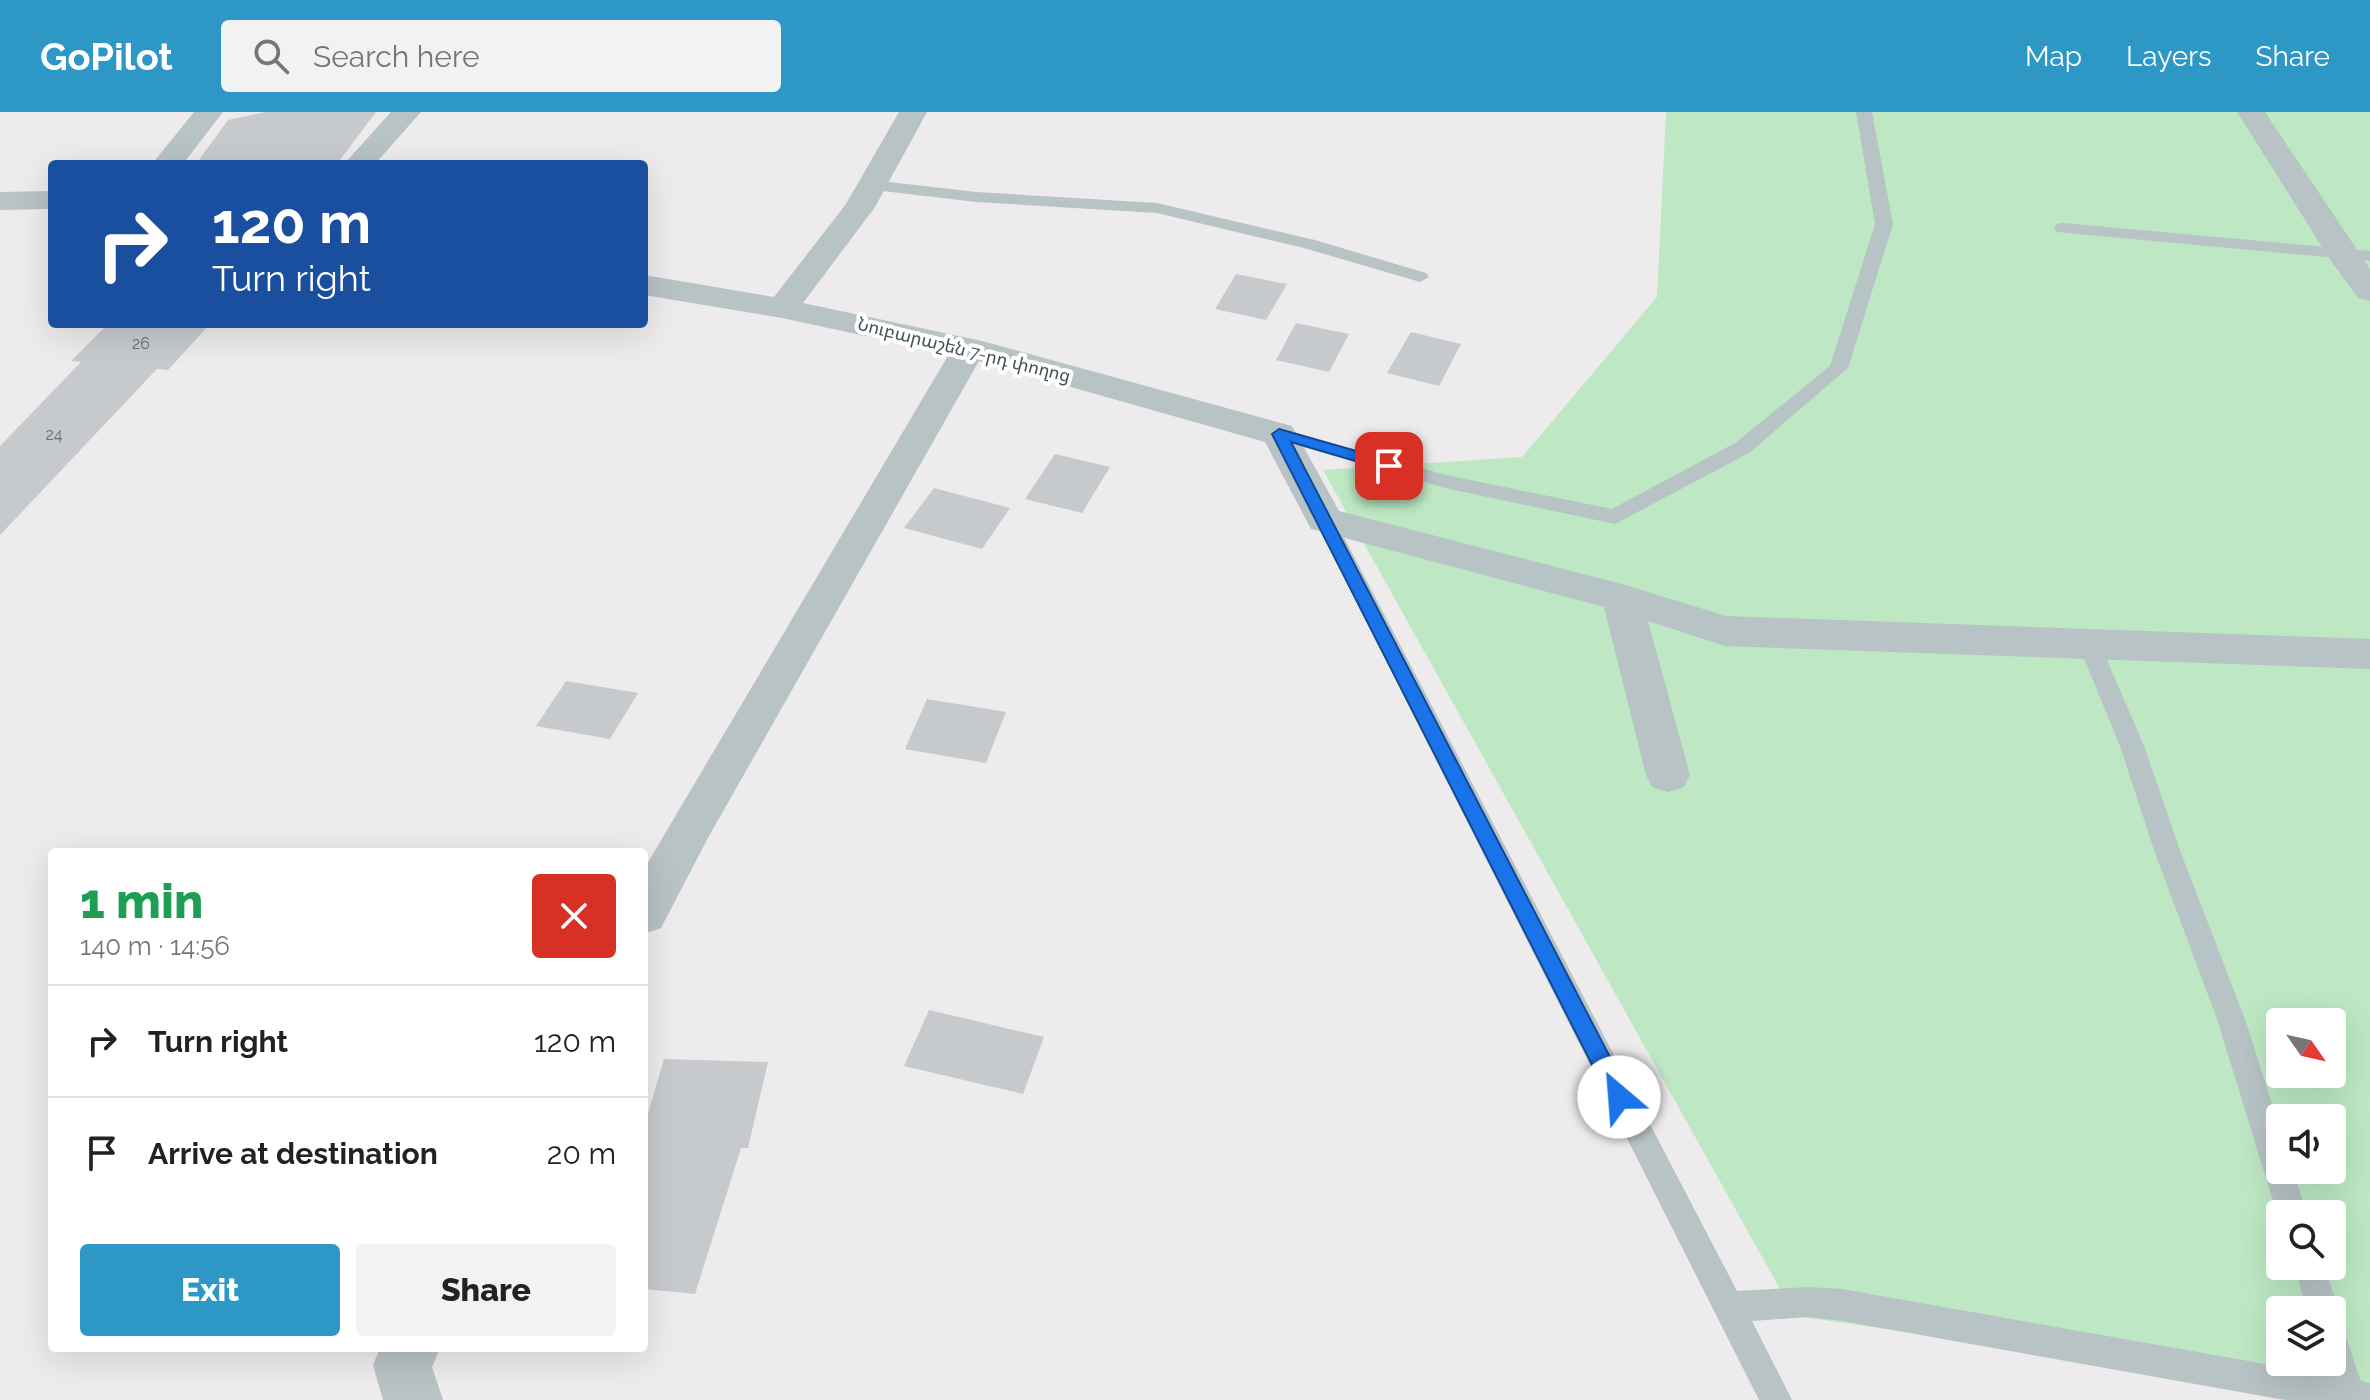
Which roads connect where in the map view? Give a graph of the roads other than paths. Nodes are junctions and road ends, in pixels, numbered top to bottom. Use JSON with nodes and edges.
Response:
{"nodes":[{"id":1,"x":209,"y":112,"type":"edge"},
{"id":2,"x":407,"y":112,"type":"edge"},
{"id":3,"x":913,"y":112,"type":"edge"},
{"id":4,"x":1864,"y":112,"type":"edge"},
{"id":5,"x":2251,"y":112,"type":"edge"},
{"id":6,"x":170,"y":160,"type":"edge"},
{"id":7,"x":363,"y":160,"type":"edge"},
{"id":8,"x":872,"y":185,"type":"junction"},
{"id":9,"x":48,"y":200,"type":"edge"},
{"id":10,"x":0,"y":201,"type":"edge"},
{"id":11,"x":2063,"y":228,"type":"dead end"},
{"id":12,"x":2356,"y":255,"type":"edge"},
{"id":13,"x":1420,"y":277,"type":"dead end"},
{"id":14,"x":648,"y":286,"type":"edge"},
{"id":15,"x":2370,"y":291,"type":"edge"},
{"id":16,"x":782,"y":308,"type":"junction"},
{"id":17,"x":970,"y":348,"type":"junction"},
{"id":18,"x":1279,"y":434,"type":"junction"},
{"id":19,"x":1325,"y":520,"type":"junction"},
{"id":20,"x":1622,"y":598,"type":"junction"},
{"id":21,"x":2089,"y":644,"type":"junction"},
{"id":22,"x":2370,"y":654,"type":"edge"},
{"id":23,"x":1668,"y":775,"type":"dead end"},
{"id":24,"x":648,"y":906,"type":"edge"},
{"id":25,"x":2288,"y":1200,"type":"edge"},
{"id":26,"x":1727,"y":1307,"type":"junction"},
{"id":27,"x":409,"y":1352,"type":"edge"},
{"id":28,"x":2346,"y":1369,"type":"edge"},
{"id":29,"x":2360,"y":1398,"type":"edge"},
{"id":30,"x":413,"y":1400,"type":"edge"},
{"id":31,"x":1776,"y":1400,"type":"edge"}],
"edges":[{"from":1,"to":6,"type":"street"},
{"from":2,"to":7,"type":"street"},
{"from":3,"to":8,"type":"street"},
{"from":4,"to":18,"type":"lane"},
{"from":5,"to":12,"type":"street"},
{"from":8,"to":13,"type":"lane"},
{"from":8,"to":16,"type":"street"},
{"from":9,"to":10,"type":"street"},
{"from":11,"to":12,"type":"lane"},
{"from":12,"to":15,"type":"street"},
{"from":14,"to":16,"type":"street","name":"Նուբարաշեն 7-րդ փողոց"},
{"from":16,"to":17,"type":"street","name":"Նուբարաշեն 7-րդ փողոց"},
{"from":17,"to":18,"type":"street","name":"Նուբարաշեն 7-րդ փողոց"},
{"from":17,"to":24,"type":"street"},
{"from":18,"to":19,"type":"street"},
{"from":19,"to":20,"type":"street"},
{"from":19,"to":26,"type":"lane"},
{"from":20,"to":21,"type":"street"},
{"from":20,"to":23,"type":"street"},
{"from":21,"to":22,"type":"street"},
{"from":21,"to":25,"type":"lane"},
{"from":26,"to":29,"type":"lane"},
{"from":26,"to":31,"type":"lane"},
{"from":27,"to":30,"type":"street"},
{"from":28,"to":29,"type":"lane"}]}
